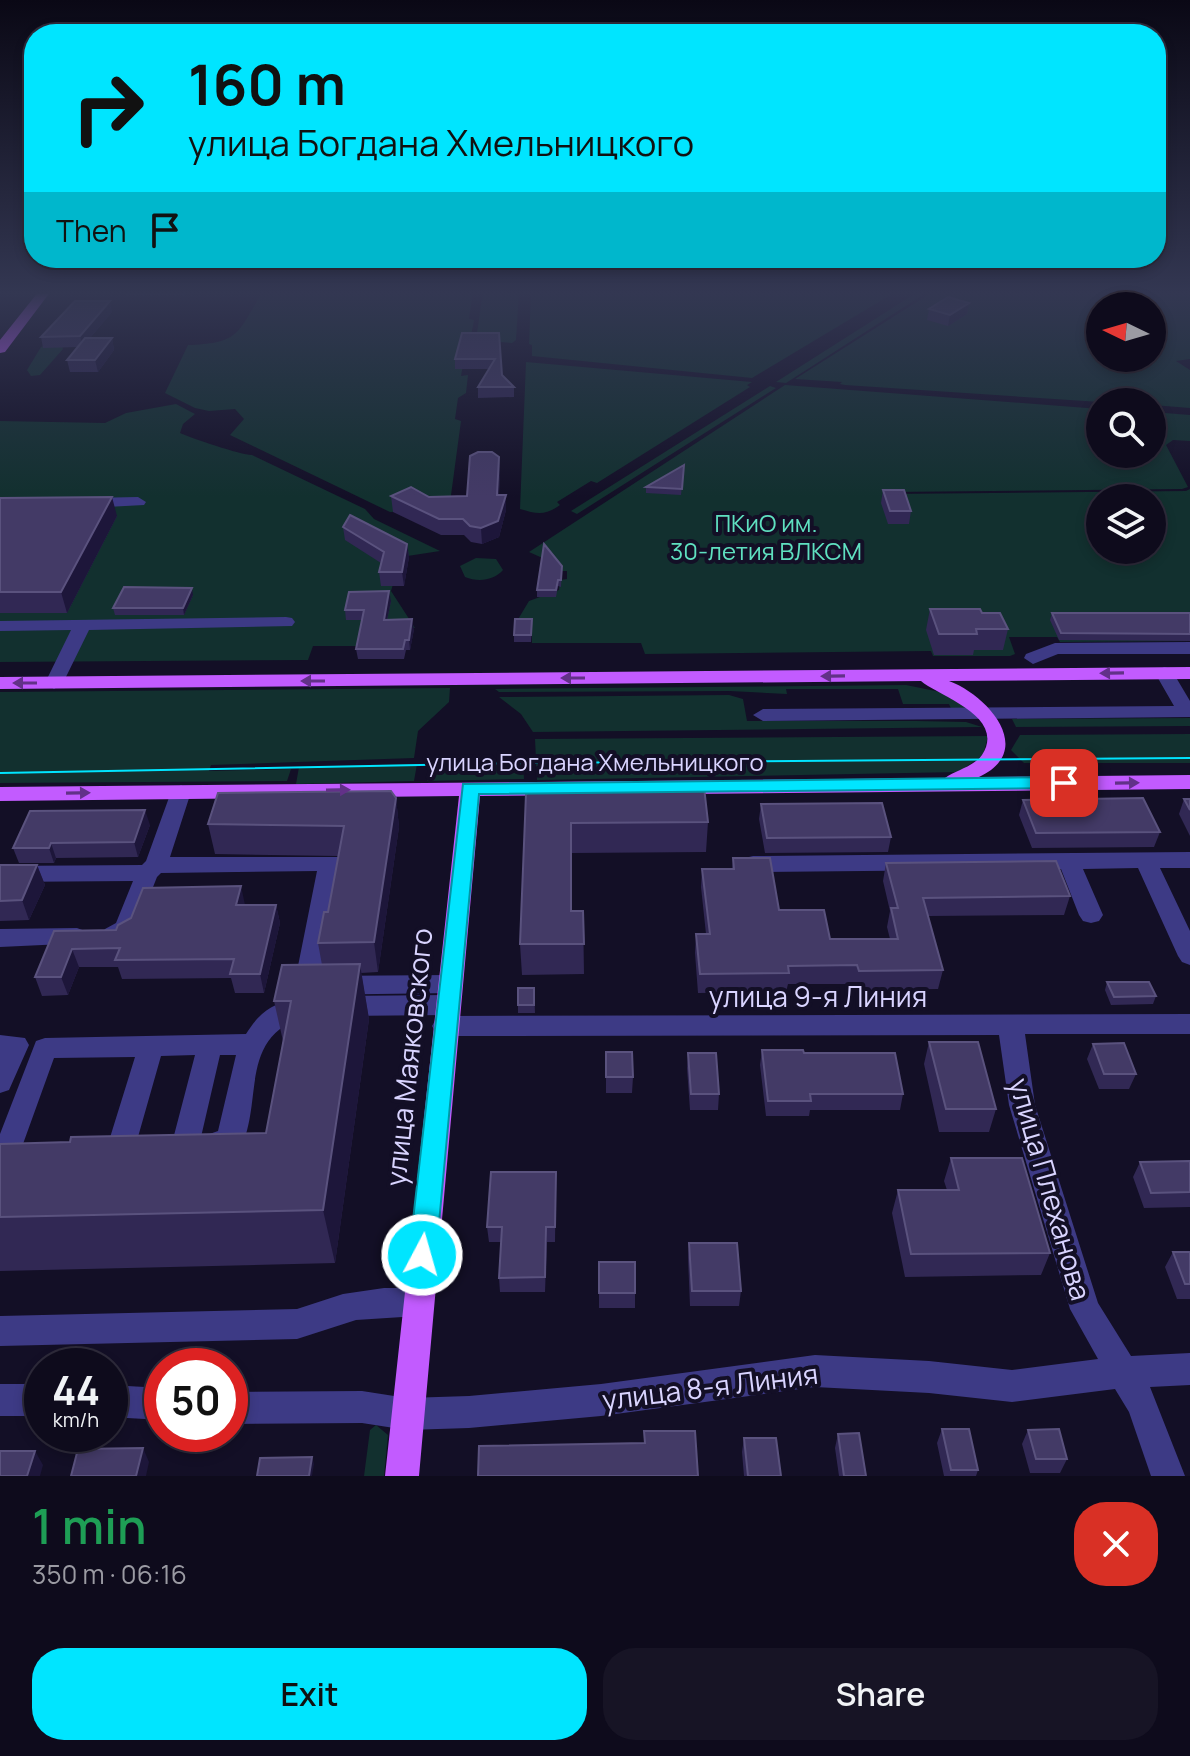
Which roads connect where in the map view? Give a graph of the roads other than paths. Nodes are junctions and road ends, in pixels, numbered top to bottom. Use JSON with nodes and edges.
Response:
{"nodes":[{"id":1,"x":138,"y":502,"type":"dead end"},
{"id":2,"x":79,"y":503,"type":"edge"},
{"id":3,"x":286,"y":622,"type":"dead end"},
{"id":4,"x":83,"y":625,"type":"junction"},
{"id":5,"x":0,"y":626,"type":"edge"},
{"id":6,"x":1190,"y":648,"type":"edge"},
{"id":7,"x":1033,"y":658,"type":"dead end"},
{"id":8,"x":1164,"y":673,"type":"junction"},
{"id":9,"x":1190,"y":673,"type":"edge"},
{"id":10,"x":911,"y":675,"type":"junction"},
{"id":11,"x":0,"y":683,"type":"edge"},
{"id":12,"x":54,"y":683,"type":"junction"},
{"id":13,"x":987,"y":713,"type":"junction"},
{"id":14,"x":763,"y":715,"type":"dead end"},
{"id":15,"x":1190,"y":782,"type":"edge"},
{"id":16,"x":937,"y":784,"type":"junction"},
{"id":17,"x":470,"y":788,"type":"junction"},
{"id":18,"x":181,"y":792,"type":"junction"},
{"id":19,"x":0,"y":794,"type":"edge"},
{"id":20,"x":1145,"y":860,"type":"junction"},
{"id":21,"x":1190,"y":860,"type":"edge"},
{"id":22,"x":1069,"y":861,"type":"junction"},
{"id":23,"x":753,"y":864,"type":"edge"},
{"id":24,"x":152,"y":869,"type":"junction"},
{"id":25,"x":0,"y":874,"type":"edge"},
{"id":26,"x":1091,"y":915,"type":"dead end"},
{"id":27,"x":0,"y":938,"type":"edge"},
{"id":28,"x":1190,"y":956,"type":"edge"},
{"id":29,"x":447,"y":1005,"type":"junction"},
{"id":30,"x":1190,"y":1024,"type":"edge"},
{"id":31,"x":1011,"y":1026,"type":"junction"},
{"id":32,"x":252,"y":1044,"type":"junction"},
{"id":33,"x":0,"y":1045,"type":"edge"},
{"id":34,"x":210,"y":1045,"type":"junction"},
{"id":35,"x":151,"y":1046,"type":"junction"},
{"id":36,"x":0,"y":1082,"type":"edge"},
{"id":37,"x":186,"y":1143,"type":"junction"},
{"id":38,"x":122,"y":1144,"type":"junction"},
{"id":39,"x":94,"y":1145,"type":"edge"},
{"id":40,"x":37,"y":1146,"type":"edge"},
{"id":41,"x":4,"y":1147,"type":"edge"},
{"id":42,"x":418,"y":1302,"type":"junction"},
{"id":43,"x":0,"y":1331,"type":"edge"},
{"id":44,"x":1190,"y":1369,"type":"edge"},
{"id":45,"x":1123,"y":1372,"type":"junction"},
{"id":46,"x":0,"y":1400,"type":"edge"},
{"id":47,"x":24,"y":1400,"type":"edge"},
{"id":48,"x":248,"y":1408,"type":"edge"},
{"id":49,"x":407,"y":1414,"type":"junction"},
{"id":50,"x":402,"y":1476,"type":"edge"},
{"id":51,"x":1168,"y":1476,"type":"edge"}],
"edges":[{"from":1,"to":2,"type":"street"},
{"from":3,"to":4,"type":"street"},
{"from":4,"to":5,"type":"street"},
{"from":4,"to":12,"type":"street"},
{"from":6,"to":7,"type":"street"},
{"from":8,"to":9,"type":"main road"},
{"from":8,"to":10,"type":"main road","one_way":true},
{"from":8,"to":13,"type":"street"},
{"from":10,"to":12,"type":"main road","one_way":true},
{"from":10,"to":13,"type":"main road"},
{"from":12,"to":11,"type":"main road","one_way":true},
{"from":13,"to":14,"type":"street"},
{"from":13,"to":16,"type":"main road"},
{"from":16,"to":15,"type":"main road","name":"улица Богдана Хмельницкого","one_way":true},
{"from":16,"to":17,"type":"main road","name":"улица Богдана Хмельницкого"},
{"from":18,"to":17,"type":"main road","name":"улица Богдана Хмельницкого","one_way":true},
{"from":17,"to":29,"type":"main road","name":"улица Маяковского"},
{"from":19,"to":18,"type":"main road","name":"улица Богдана Хмельницкого","one_way":true},
{"from":18,"to":24,"type":"street"},
{"from":20,"to":21,"type":"street"},
{"from":20,"to":22,"type":"street"},
{"from":20,"to":28,"type":"street"},
{"from":22,"to":23,"type":"street"},
{"from":22,"to":26,"type":"street"},
{"from":24,"to":25,"type":"street"},
{"from":24,"to":27,"type":"street"},
{"from":24,"to":29,"type":"street"},
{"from":29,"to":31,"type":"street","name":"улица 9-я Линия"},
{"from":29,"to":32,"type":"street"},
{"from":29,"to":42,"type":"main road","name":"улица Маяковского"},
{"from":30,"to":31,"type":"street","name":"улица 9-я Линия"},
{"from":31,"to":45,"type":"street","name":"улица Плеханова"},
{"from":32,"to":34,"type":"street"},
{"from":32,"to":37,"type":"street"},
{"from":33,"to":36,"type":"street"},
{"from":34,"to":35,"type":"street"},
{"from":34,"to":37,"type":"street"},
{"from":35,"to":38,"type":"street"},
{"from":35,"to":41,"type":"street"},
{"from":37,"to":38,"type":"street"},
{"from":38,"to":39,"type":"street"},
{"from":40,"to":41,"type":"street"},
{"from":42,"to":43,"type":"street"},
{"from":42,"to":49,"type":"main road","name":"улица Маяковского"},
{"from":44,"to":45,"type":"street","name":"улица 8-я Линия"},
{"from":45,"to":49,"type":"street","name":"улица 8-я Линия"},
{"from":45,"to":51,"type":"street","name":"улица Плеханова"},
{"from":46,"to":47,"type":"street"},
{"from":48,"to":49,"type":"street","name":"улица 8-я Линия"},
{"from":49,"to":50,"type":"main road","name":"улица Маяковского"}]}
